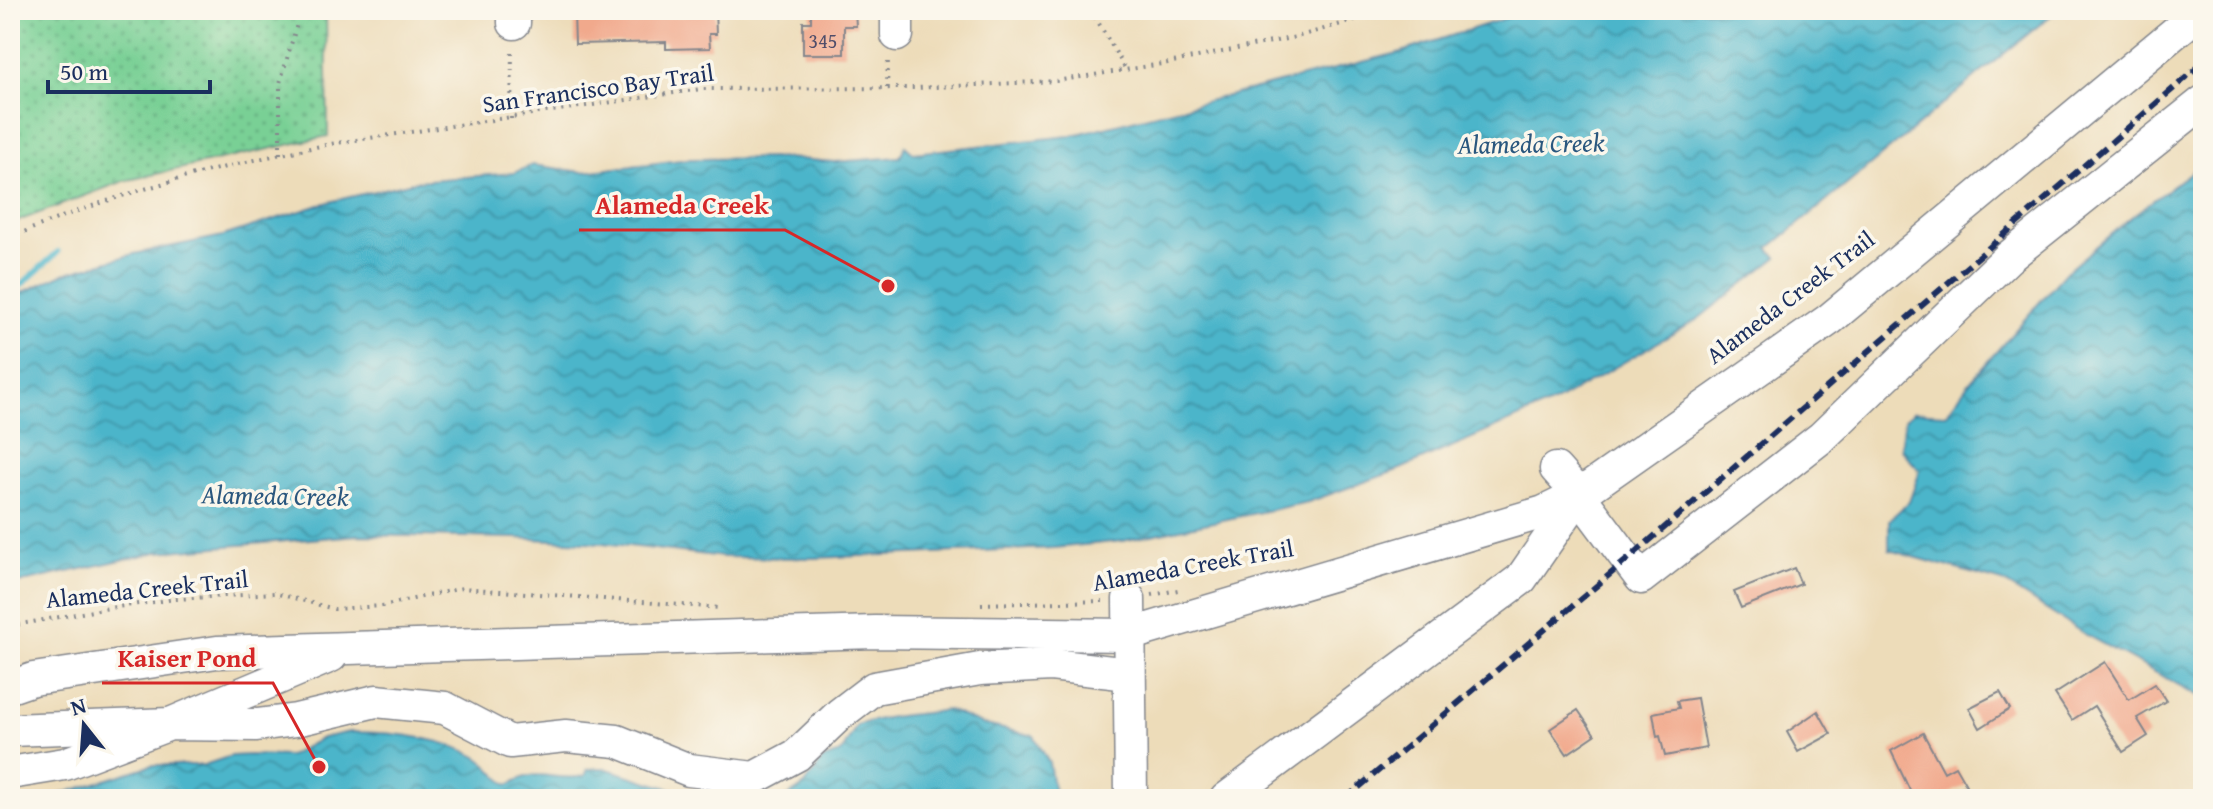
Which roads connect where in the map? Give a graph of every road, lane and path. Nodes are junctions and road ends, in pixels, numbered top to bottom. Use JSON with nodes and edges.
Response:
{"nodes":[{"id":1,"x":301,"y":10,"type":"edge"},
{"id":2,"x":1091,"y":10,"type":"edge"},
{"id":3,"x":1390,"y":10,"type":"edge"},
{"id":4,"x":2202,"y":10,"type":"edge"},
{"id":5,"x":514,"y":17,"type":"edge"},
{"id":6,"x":1126,"y":70,"type":"junction"},
{"id":7,"x":2203,"y":102,"type":"edge"},
{"id":8,"x":511,"y":119,"type":"junction"},
{"id":9,"x":280,"y":154,"type":"junction"},
{"id":10,"x":11,"y":235,"type":"edge"},
{"id":11,"x":1556,"y":469,"type":"dead end"},
{"id":12,"x":1579,"y":495,"type":"junction"},
{"id":13,"x":1191,"y":588,"type":"dead end"},
{"id":14,"x":1129,"y":599,"type":"junction"},
{"id":15,"x":968,"y":605,"type":"dead end"},
{"id":16,"x":732,"y":609,"type":"dead end"},
{"id":17,"x":10,"y":626,"type":"edge"},
{"id":18,"x":1128,"y":635,"type":"junction"},
{"id":19,"x":349,"y":648,"type":"junction"},
{"id":20,"x":1129,"y":674,"type":"junction"},
{"id":21,"x":10,"y":687,"type":"edge"},
{"id":22,"x":170,"y":724,"type":"junction"},
{"id":23,"x":10,"y":730,"type":"edge"},
{"id":24,"x":10,"y":773,"type":"edge"},
{"id":25,"x":1131,"y":799,"type":"edge"},
{"id":26,"x":1226,"y":799,"type":"edge"}],
"edges":[{"from":1,"to":9,"type":"path"},
{"from":2,"to":6,"type":"path"},
{"from":3,"to":6,"type":"path","name":"San Francisco Bay Trail"},
{"from":4,"to":12,"type":"lane"},
{"from":5,"to":8,"type":"path"},
{"from":6,"to":8,"type":"path","name":"San Francisco Bay Trail"},
{"from":7,"to":12,"type":"lane"},
{"from":8,"to":9,"type":"path","name":"San Francisco Bay Trail"},
{"from":9,"to":10,"type":"path","name":"San Francisco Bay Trail"},
{"from":11,"to":12,"type":"lane"},
{"from":12,"to":18,"type":"lane"},
{"from":12,"to":26,"type":"lane"},
{"from":13,"to":14,"type":"path","name":"Alameda Creek Trail"},
{"from":14,"to":15,"type":"path","name":"Alameda Creek Trail"},
{"from":14,"to":18,"type":"lane"},
{"from":16,"to":17,"type":"path","name":"Alameda Creek Trail"},
{"from":18,"to":19,"type":"lane"},
{"from":18,"to":20,"type":"lane"},
{"from":19,"to":21,"type":"lane"},
{"from":19,"to":22,"type":"lane"},
{"from":20,"to":22,"type":"lane"},
{"from":20,"to":25,"type":"lane"},
{"from":22,"to":23,"type":"lane"},
{"from":22,"to":24,"type":"lane"}]}
